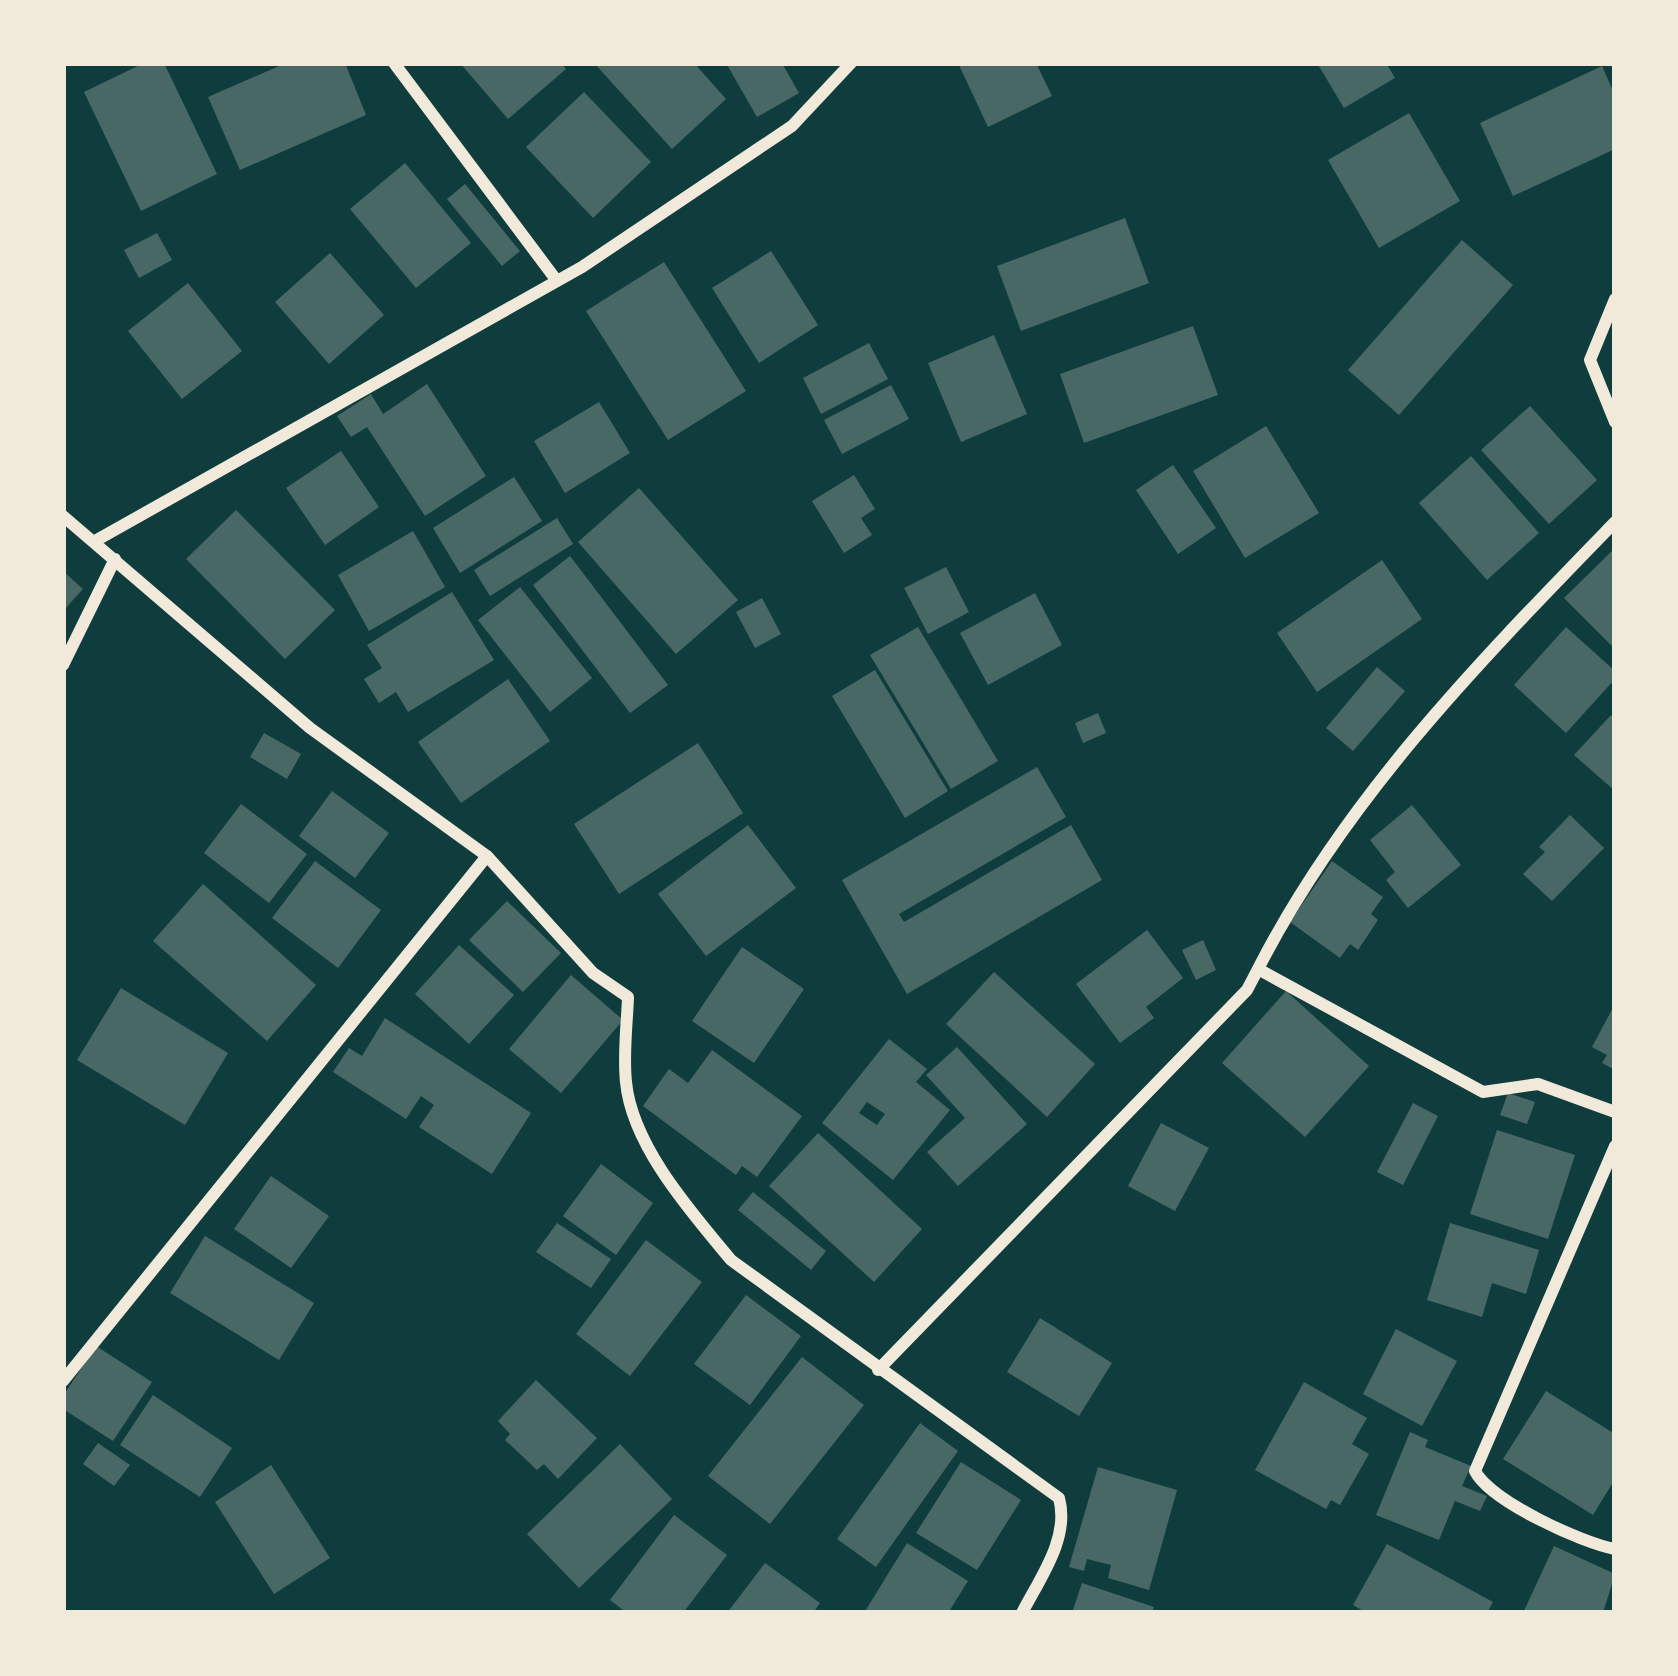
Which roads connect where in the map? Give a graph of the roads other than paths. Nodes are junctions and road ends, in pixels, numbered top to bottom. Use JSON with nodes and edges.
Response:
{"nodes":[{"id":1,"x":394,"y":63,"type":"edge"},
{"id":2,"x":851,"y":63,"type":"edge"},
{"id":3,"x":556,"y":281,"type":"junction"},
{"id":4,"x":1615,"y":299,"type":"edge"},
{"id":5,"x":1615,"y":422,"type":"edge"},
{"id":6,"x":63,"y":516,"type":"edge"},
{"id":7,"x":1615,"y":522,"type":"edge"},
{"id":8,"x":95,"y":541,"type":"junction"},
{"id":9,"x":116,"y":559,"type":"junction"},
{"id":10,"x":63,"y":665,"type":"edge"},
{"id":11,"x":487,"y":856,"type":"junction"},
{"id":12,"x":1258,"y":969,"type":"junction"},
{"id":13,"x":1615,"y":1112,"type":"edge"},
{"id":14,"x":1615,"y":1145,"type":"edge"},
{"id":15,"x":878,"y":1370,"type":"junction"},
{"id":16,"x":63,"y":1382,"type":"edge"},
{"id":17,"x":1615,"y":1549,"type":"edge"},
{"id":18,"x":1022,"y":1613,"type":"edge"}],
"edges":[{"from":1,"to":3,"type":"street"},
{"from":2,"to":3,"type":"street"},
{"from":3,"to":8,"type":"street"},
{"from":4,"to":5,"type":"street"},
{"from":6,"to":8,"type":"street"},
{"from":7,"to":12,"type":"street"},
{"from":8,"to":9,"type":"street"},
{"from":9,"to":10,"type":"street"},
{"from":9,"to":11,"type":"street"},
{"from":11,"to":15,"type":"street"},
{"from":11,"to":16,"type":"street"},
{"from":12,"to":13,"type":"street"},
{"from":12,"to":15,"type":"street"},
{"from":14,"to":17,"type":"street"},
{"from":15,"to":18,"type":"street"}]}
